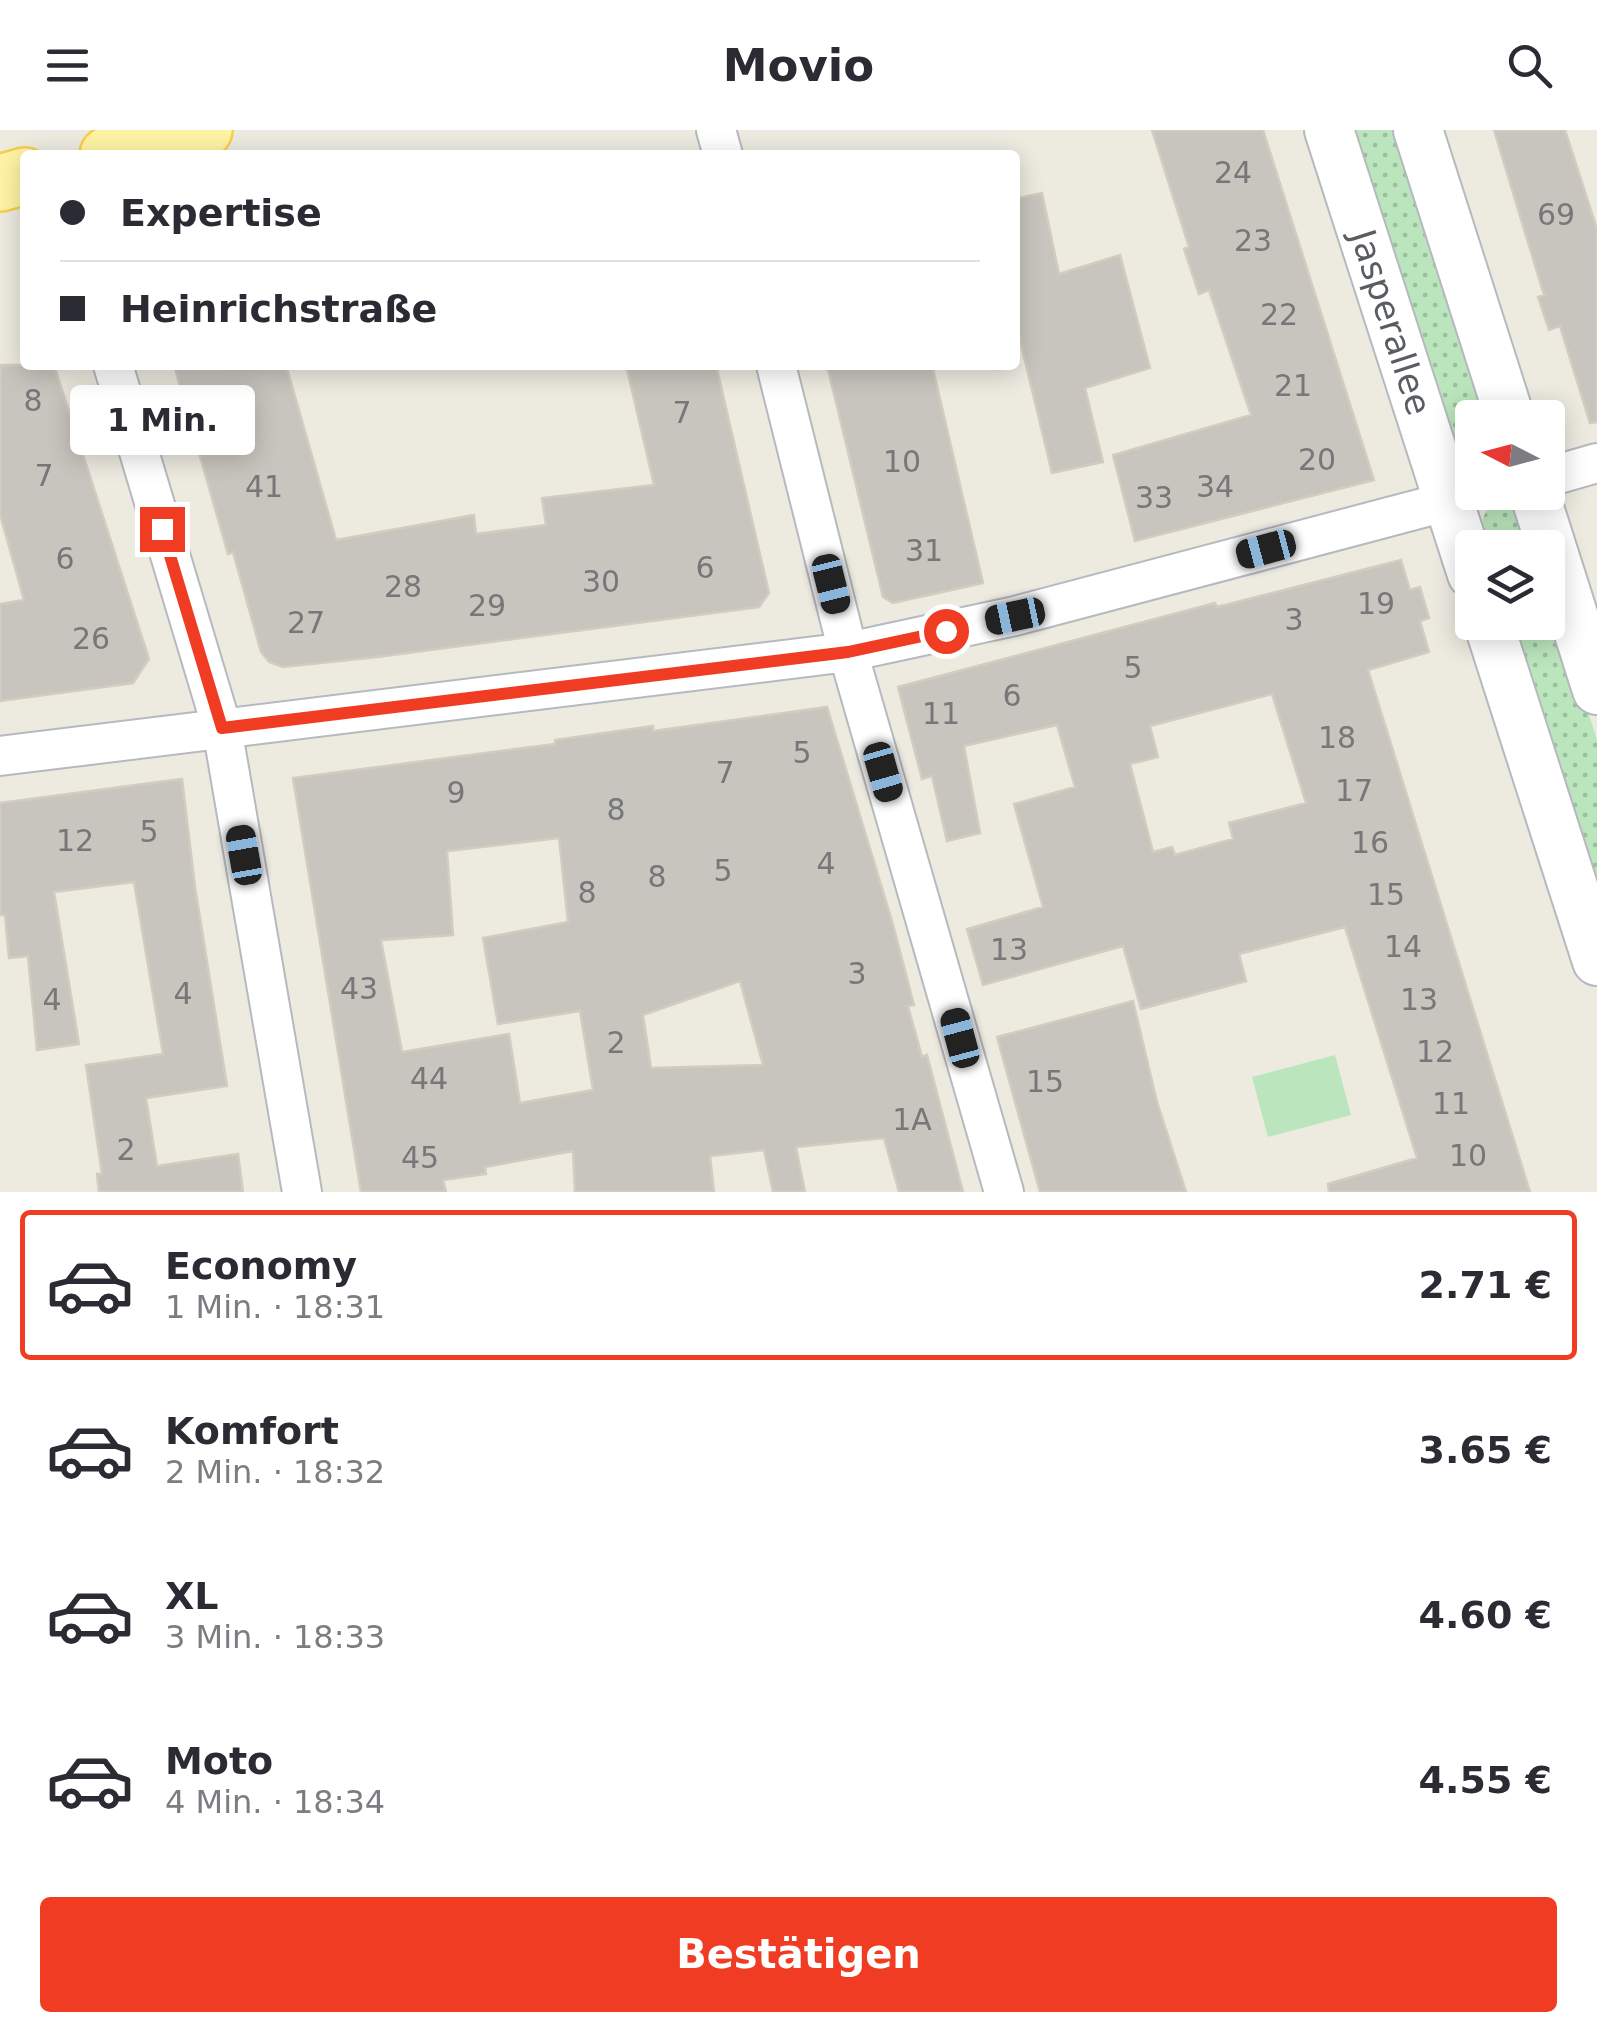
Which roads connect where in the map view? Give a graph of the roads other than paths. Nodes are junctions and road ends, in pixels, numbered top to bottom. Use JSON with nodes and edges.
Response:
{"nodes":[{"id":1,"x":204,"y":130,"type":"edge"},
{"id":2,"x":1329,"y":130,"type":"edge"},
{"id":3,"x":1418,"y":130,"type":"edge"},
{"id":4,"x":127,"y":150,"type":"edge"},
{"id":5,"x":114,"y":370,"type":"edge"},
{"id":6,"x":777,"y":370,"type":"edge"},
{"id":7,"x":1504,"y":400,"type":"edge"},
{"id":8,"x":1597,"y":463,"type":"edge"},
{"id":9,"x":1455,"y":465,"type":"edge"},
{"id":10,"x":1565,"y":472,"type":"edge"},
{"id":11,"x":1455,"y":500,"type":"edge"},
{"id":12,"x":1540,"y":510,"type":"edge"},
{"id":13,"x":1494,"y":640,"type":"edge"},
{"id":14,"x":848,"y":652,"type":"junction"},
{"id":15,"x":1597,"y":690,"type":"edge"},
{"id":16,"x":222,"y":728,"type":"junction"},
{"id":17,"x":0,"y":756,"type":"edge"},
{"id":18,"x":1597,"y":961,"type":"edge"},
{"id":19,"x":302,"y":1192,"type":"edge"},
{"id":20,"x":1004,"y":1192,"type":"edge"}],
"edges":[{"from":1,"to":4,"type":"main road"},
{"from":2,"to":9,"type":"street","name":"Jasperallee"},
{"from":3,"to":7,"type":"street"},
{"from":5,"to":16,"type":"street"},
{"from":6,"to":14,"type":"street"},
{"from":8,"to":10,"type":"street"},
{"from":11,"to":14,"type":"street"},
{"from":12,"to":15,"type":"street"},
{"from":13,"to":18,"type":"street"},
{"from":14,"to":16,"type":"street"},
{"from":14,"to":20,"type":"street"},
{"from":16,"to":17,"type":"street"},
{"from":16,"to":19,"type":"street"}]}
